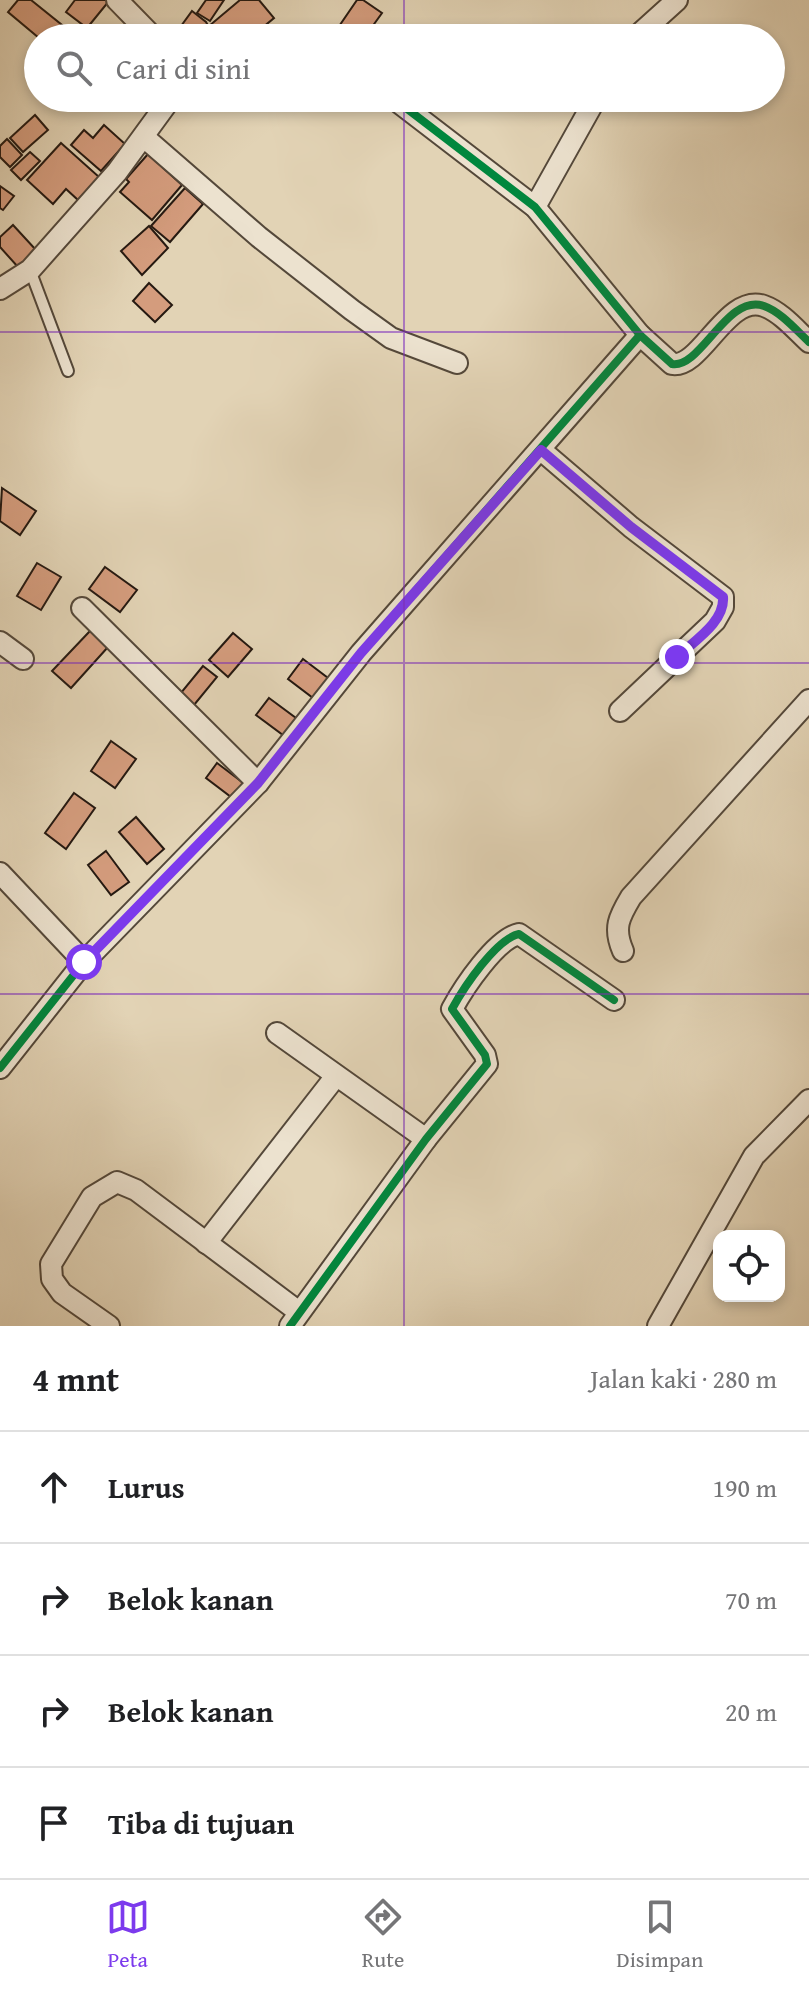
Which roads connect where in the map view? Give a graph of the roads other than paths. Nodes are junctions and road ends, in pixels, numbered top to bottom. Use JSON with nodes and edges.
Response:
{"nodes":[{"id":1,"x":117,"y":0,"type":"edge"},
{"id":2,"x":677,"y":0,"type":"edge"},
{"id":3,"x":140,"y":24,"type":"edge"},
{"id":4,"x":650,"y":24,"type":"edge"},
{"id":5,"x":162,"y":112,"type":"edge"},
{"id":6,"x":411,"y":112,"type":"edge"},
{"id":7,"x":588,"y":112,"type":"edge"},
{"id":8,"x":145,"y":138,"type":"junction"},
{"id":9,"x":535,"y":207,"type":"junction"},
{"id":10,"x":30,"y":270,"type":"junction"},
{"id":11,"x":0,"y":289,"type":"edge"},
{"id":12,"x":640,"y":335,"type":"junction"},
{"id":13,"x":809,"y":342,"type":"edge"},
{"id":14,"x":457,"y":363,"type":"dead end"},
{"id":15,"x":68,"y":371,"type":"dead end"},
{"id":16,"x":541,"y":450,"type":"junction"},
{"id":17,"x":82,"y":608,"type":"dead end"},
{"id":18,"x":0,"y":642,"type":"edge"},
{"id":19,"x":23,"y":659,"type":"dead end"},
{"id":20,"x":809,"y":700,"type":"edge"},
{"id":21,"x":620,"y":711,"type":"dead end"},
{"id":22,"x":258,"y":783,"type":"junction"},
{"id":23,"x":0,"y":873,"type":"edge"},
{"id":24,"x":623,"y":951,"type":"dead end"},
{"id":25,"x":84,"y":962,"type":"junction"},
{"id":26,"x":614,"y":1000,"type":"dead end"},
{"id":27,"x":277,"y":1033,"type":"dead end"},
{"id":28,"x":0,"y":1068,"type":"edge"},
{"id":29,"x":336,"y":1076,"type":"junction"},
{"id":30,"x":809,"y":1100,"type":"edge"},
{"id":31,"x":426,"y":1139,"type":"junction"},
{"id":32,"x":206,"y":1243,"type":"junction"},
{"id":33,"x":295,"y":1319,"type":"edge"},
{"id":34,"x":109,"y":1326,"type":"edge"},
{"id":35,"x":658,"y":1326,"type":"edge"}],
"edges":[{"from":1,"to":3,"type":"street"},
{"from":2,"to":4,"type":"street"},
{"from":5,"to":8,"type":"street"},
{"from":6,"to":9,"type":"street"},
{"from":7,"to":9,"type":"street"},
{"from":8,"to":10,"type":"street"},
{"from":8,"to":14,"type":"street"},
{"from":9,"to":12,"type":"street"},
{"from":10,"to":11,"type":"street"},
{"from":10,"to":15,"type":"lane"},
{"from":12,"to":13,"type":"street"},
{"from":12,"to":16,"type":"street"},
{"from":16,"to":21,"type":"street"},
{"from":16,"to":22,"type":"street"},
{"from":17,"to":22,"type":"street"},
{"from":18,"to":19,"type":"street"},
{"from":20,"to":24,"type":"street"},
{"from":22,"to":25,"type":"street"},
{"from":23,"to":25,"type":"street"},
{"from":25,"to":28,"type":"street"},
{"from":26,"to":31,"type":"street"},
{"from":27,"to":29,"type":"street"},
{"from":29,"to":31,"type":"street"},
{"from":29,"to":32,"type":"street"},
{"from":30,"to":35,"type":"street"},
{"from":31,"to":33,"type":"street"},
{"from":32,"to":33,"type":"street"},
{"from":32,"to":34,"type":"street"}]}
